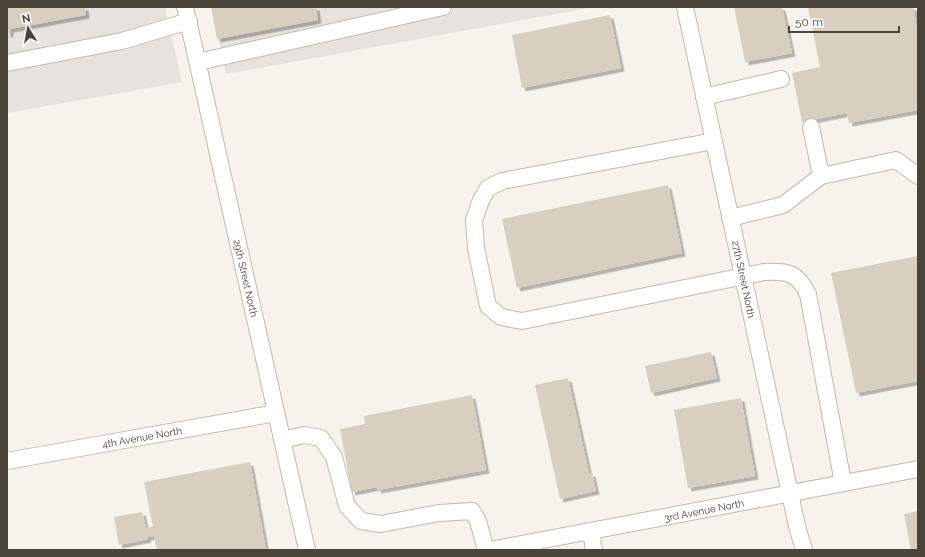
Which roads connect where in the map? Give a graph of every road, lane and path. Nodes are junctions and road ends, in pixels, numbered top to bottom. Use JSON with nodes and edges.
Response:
{"nodes":[{"id":1,"x":443,"y":7,"type":"edge"},
{"id":2,"x":685,"y":7,"type":"edge"},
{"id":3,"x":187,"y":14,"type":"edge"},
{"id":4,"x":198,"y":62,"type":"junction"},
{"id":5,"x":7,"y":63,"type":"edge"},
{"id":6,"x":780,"y":79,"type":"dead end"},
{"id":7,"x":704,"y":97,"type":"junction"},
{"id":8,"x":811,"y":127,"type":"dead end"},
{"id":9,"x":714,"y":141,"type":"junction"},
{"id":10,"x":821,"y":176,"type":"junction"},
{"id":11,"x":918,"y":176,"type":"edge"},
{"id":12,"x":730,"y":218,"type":"junction"},
{"id":13,"x":743,"y":276,"type":"junction"},
{"id":14,"x":276,"y":413,"type":"junction"},
{"id":15,"x":282,"y":440,"type":"junction"},
{"id":16,"x":7,"y":461,"type":"edge"},
{"id":17,"x":918,"y":469,"type":"edge"},
{"id":18,"x":843,"y":483,"type":"junction"},
{"id":19,"x":790,"y":494,"type":"junction"},
{"id":20,"x":591,"y":531,"type":"junction"},
{"id":21,"x":307,"y":550,"type":"edge"},
{"id":22,"x":486,"y":550,"type":"edge"},
{"id":23,"x":490,"y":550,"type":"edge"},
{"id":24,"x":594,"y":550,"type":"edge"},
{"id":25,"x":804,"y":550,"type":"edge"}],
"edges":[{"from":1,"to":4,"type":"street"},
{"from":2,"to":7,"type":"street","name":"27th Street North"},
{"from":3,"to":4,"type":"street","name":"29th Street North"},
{"from":3,"to":5,"type":"street"},
{"from":4,"to":14,"type":"street","name":"29th Street North"},
{"from":6,"to":7,"type":"street"},
{"from":7,"to":9,"type":"street","name":"27th Street North"},
{"from":8,"to":10,"type":"street"},
{"from":9,"to":12,"type":"street","name":"27th Street North"},
{"from":9,"to":13,"type":"street"},
{"from":10,"to":11,"type":"street"},
{"from":10,"to":12,"type":"street"},
{"from":12,"to":13,"type":"street","name":"27th Street North"},
{"from":13,"to":18,"type":"street"},
{"from":13,"to":19,"type":"street","name":"27th Street North"},
{"from":14,"to":15,"type":"street","name":"29th Street North"},
{"from":14,"to":16,"type":"street","name":"4th Avenue North"},
{"from":15,"to":21,"type":"street","name":"29th Street North"},
{"from":15,"to":22,"type":"street"},
{"from":17,"to":18,"type":"street","name":"3rd Avenue North"},
{"from":18,"to":19,"type":"street","name":"3rd Avenue North"},
{"from":19,"to":20,"type":"street","name":"3rd Avenue North"},
{"from":19,"to":25,"type":"street","name":"27th Street North"},
{"from":20,"to":23,"type":"street","name":"3rd Avenue North"},
{"from":20,"to":24,"type":"street"}]}
